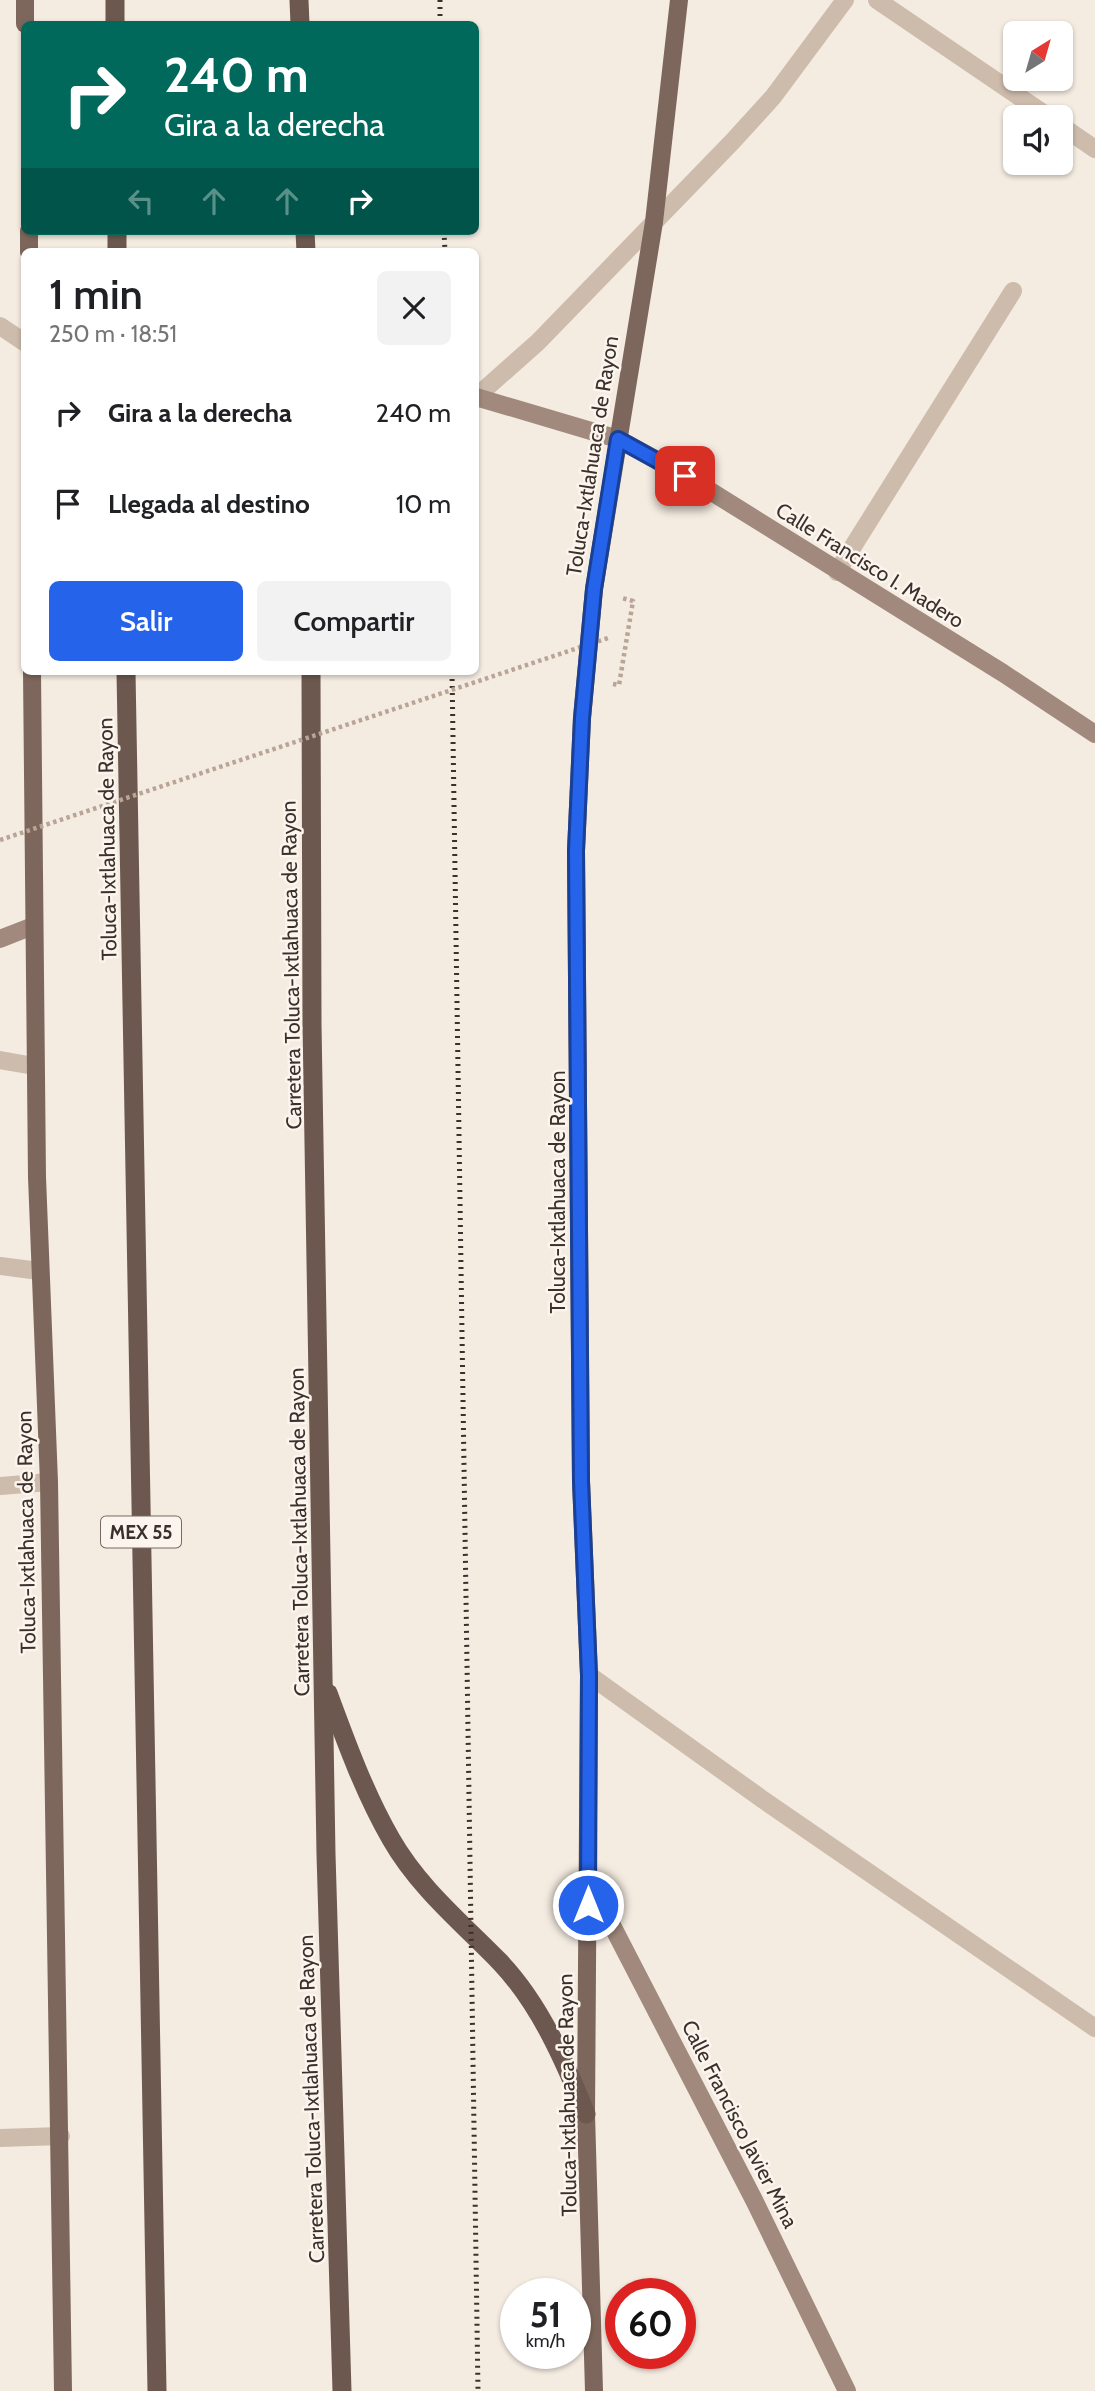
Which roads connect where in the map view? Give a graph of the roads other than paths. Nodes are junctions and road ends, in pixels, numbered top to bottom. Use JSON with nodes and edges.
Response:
{"nodes":[{"id":1,"x":25,"y":0,"type":"edge"},
{"id":2,"x":115,"y":0,"type":"edge"},
{"id":3,"x":299,"y":0,"type":"edge"},
{"id":4,"x":679,"y":0,"type":"edge"},
{"id":5,"x":845,"y":0,"type":"edge"},
{"id":6,"x":877,"y":0,"type":"edge"},
{"id":7,"x":25,"y":21,"type":"edge"},
{"id":8,"x":115,"y":21,"type":"edge"},
{"id":9,"x":300,"y":21,"type":"edge"},
{"id":10,"x":1031,"y":105,"type":"edge"},
{"id":11,"x":1073,"y":134,"type":"edge"},
{"id":12,"x":1095,"y":149,"type":"edge"},
{"id":13,"x":654,"y":222,"type":"junction"},
{"id":14,"x":1013,"y":291,"type":"dead end"},
{"id":15,"x":0,"y":326,"type":"edge"},
{"id":16,"x":21,"y":340,"type":"edge"},
{"id":17,"x":479,"y":394,"type":"edge"},
{"id":18,"x":479,"y":398,"type":"edge"},
{"id":19,"x":618,"y":439,"type":"junction"},
{"id":20,"x":837,"y":572,"type":"junction"},
{"id":21,"x":32,"y":675,"type":"edge"},
{"id":22,"x":126,"y":675,"type":"edge"},
{"id":23,"x":311,"y":675,"type":"edge"},
{"id":24,"x":1095,"y":734,"type":"edge"},
{"id":25,"x":33,"y":926,"type":"junction"},
{"id":26,"x":0,"y":939,"type":"edge"},
{"id":27,"x":0,"y":1060,"type":"edge"},
{"id":28,"x":34,"y":1066,"type":"junction"},
{"id":29,"x":0,"y":1266,"type":"edge"},
{"id":30,"x":39,"y":1270,"type":"junction"},
{"id":31,"x":49,"y":1482,"type":"junction"},
{"id":32,"x":0,"y":1486,"type":"edge"},
{"id":33,"x":589,"y":1675,"type":"junction"},
{"id":34,"x":323,"y":1679,"type":"junction"},
{"id":35,"x":588,"y":1879,"type":"junction"},
{"id":36,"x":1095,"y":2028,"type":"edge"},
{"id":37,"x":586,"y":2114,"type":"junction"},
{"id":38,"x":61,"y":2136,"type":"junction"},
{"id":39,"x":0,"y":2138,"type":"edge"},
{"id":40,"x":63,"y":2391,"type":"edge"},
{"id":41,"x":157,"y":2391,"type":"edge"},
{"id":42,"x":342,"y":2391,"type":"edge"},
{"id":43,"x":594,"y":2391,"type":"edge"},
{"id":44,"x":847,"y":2391,"type":"edge"}],
"edges":[{"from":1,"to":7,"type":"main road"},
{"from":2,"to":8,"type":"highway"},
{"from":3,"to":9,"type":"highway"},
{"from":4,"to":13,"type":"main road","name":"Toluca-Ixtlahuaca de Rayon"},
{"from":5,"to":13,"type":"street"},
{"from":6,"to":10,"type":"street"},
{"from":11,"to":12,"type":"street"},
{"from":13,"to":17,"type":"street"},
{"from":13,"to":19,"type":"main road","name":"Toluca-Ixtlahuaca de Rayon"},
{"from":14,"to":20,"type":"street"},
{"from":15,"to":16,"type":"street"},
{"from":18,"to":19,"type":"main road","name":"Calle Francisco I. Madero"},
{"from":19,"to":20,"type":"main road","name":"Calle Francisco I. Madero"},
{"from":19,"to":33,"type":"main road","name":"Toluca-Ixtlahuaca de Rayon"},
{"from":20,"to":24,"type":"main road","name":"Calle Francisco I. Madero"},
{"from":21,"to":25,"type":"main road","name":"Toluca-Ixtlahuaca de Rayon"},
{"from":22,"to":41,"type":"highway","name":"Toluca-Ixtlahuaca de Rayon","number":"MEX 55"},
{"from":23,"to":34,"type":"highway","name":"Carretera Toluca-Ixtlahuaca de Rayon"},
{"from":25,"to":26,"type":"main road"},
{"from":25,"to":28,"type":"main road","name":"Toluca-Ixtlahuaca de Rayon"},
{"from":27,"to":28,"type":"street"},
{"from":28,"to":30,"type":"main road","name":"Toluca-Ixtlahuaca de Rayon"},
{"from":29,"to":30,"type":"street"},
{"from":30,"to":31,"type":"main road","name":"Toluca-Ixtlahuaca de Rayon"},
{"from":31,"to":32,"type":"street"},
{"from":31,"to":38,"type":"main road","name":"Toluca-Ixtlahuaca de Rayon"},
{"from":33,"to":35,"type":"main road","name":"Toluca-Ixtlahuaca de Rayon"},
{"from":33,"to":36,"type":"street"},
{"from":34,"to":37,"type":"highway"},
{"from":34,"to":42,"type":"highway","name":"Carretera Toluca-Ixtlahuaca de Rayon"},
{"from":35,"to":37,"type":"main road","name":"Toluca-Ixtlahuaca de Rayon"},
{"from":35,"to":44,"type":"main road","name":"Calle Francisco Javier Mina"},
{"from":37,"to":43,"type":"main road","name":"Toluca-Ixtlahuaca de Rayon"},
{"from":38,"to":39,"type":"street"},
{"from":38,"to":40,"type":"main road","name":"Toluca-Ixtlahuaca de Rayon"}]}
